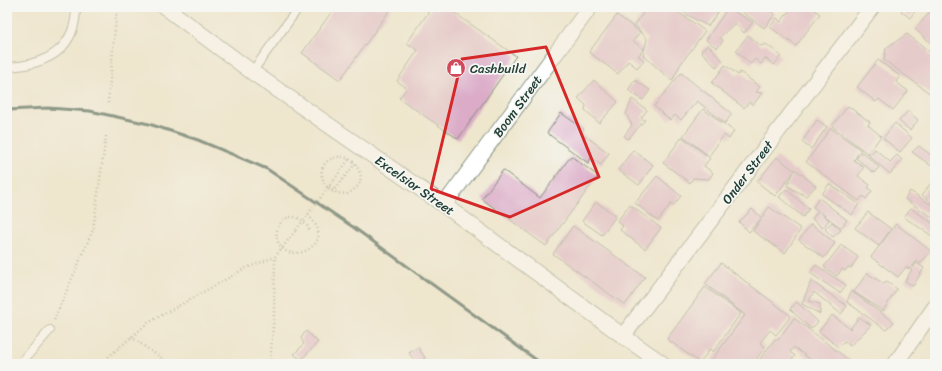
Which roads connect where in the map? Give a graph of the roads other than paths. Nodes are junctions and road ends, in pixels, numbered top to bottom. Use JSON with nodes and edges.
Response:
{"nodes":[{"id":1,"x":76,"y":7,"type":"edge"},
{"id":2,"x":165,"y":7,"type":"edge"},
{"id":3,"x":299,"y":7,"type":"edge"},
{"id":4,"x":590,"y":7,"type":"edge"},
{"id":5,"x":872,"y":7,"type":"edge"},
{"id":6,"x":7,"y":67,"type":"edge"},
{"id":7,"x":252,"y":72,"type":"junction"},
{"id":8,"x":444,"y":205,"type":"junction"},
{"id":9,"x":935,"y":307,"type":"edge"},
{"id":10,"x":50,"y":330,"type":"road end"},
{"id":11,"x":623,"y":336,"type":"junction"},
{"id":12,"x":20,"y":364,"type":"edge"},
{"id":13,"x":663,"y":364,"type":"edge"},
{"id":14,"x":894,"y":364,"type":"edge"}],
"edges":[{"from":1,"to":6,"type":"lane"},
{"from":2,"to":7,"type":"street","name":"Excelsior Street"},
{"from":3,"to":7,"type":"lane"},
{"from":4,"to":8,"type":"street","name":"Boom Street"},
{"from":5,"to":11,"type":"street","name":"Onder Street"},
{"from":7,"to":8,"type":"street","name":"Excelsior Street"},
{"from":8,"to":11,"type":"street","name":"Excelsior Street"},
{"from":9,"to":14,"type":"street"},
{"from":10,"to":12,"type":"lane"},
{"from":11,"to":13,"type":"street","name":"Excelsior Street"}]}
